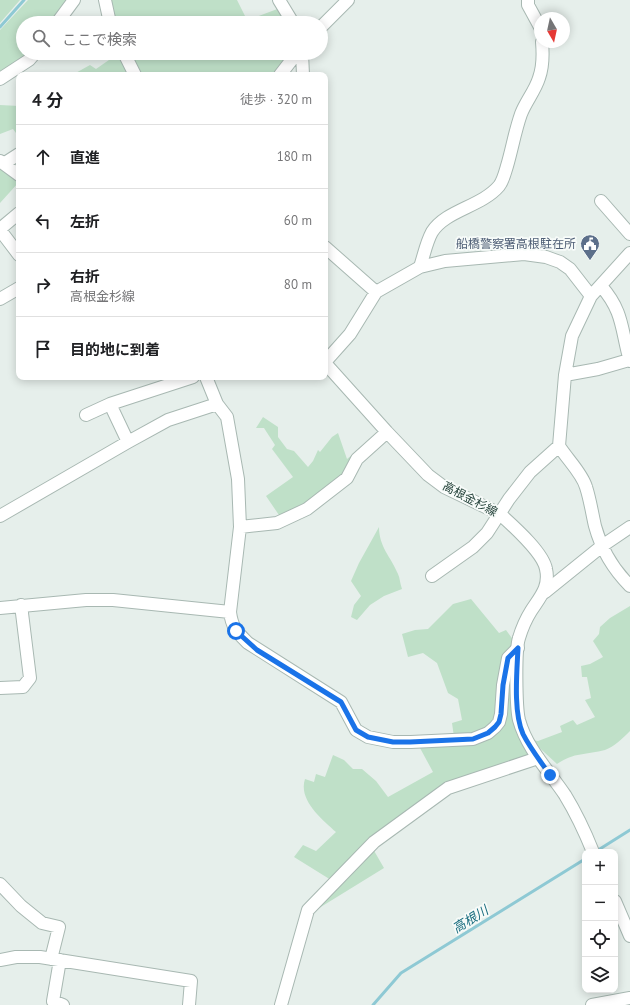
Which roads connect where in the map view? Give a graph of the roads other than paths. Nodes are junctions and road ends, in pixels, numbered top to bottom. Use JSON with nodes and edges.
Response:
{"nodes":[{"id":1,"x":74,"y":0,"type":"edge"},
{"id":2,"x":105,"y":0,"type":"edge"},
{"id":3,"x":279,"y":0,"type":"edge"},
{"id":4,"x":348,"y":0,"type":"edge"},
{"id":5,"x":528,"y":0,"type":"edge"},
{"id":6,"x":62,"y":16,"type":"edge"},
{"id":7,"x":108,"y":16,"type":"edge"},
{"id":8,"x":289,"y":16,"type":"edge"},
{"id":9,"x":534,"y":16,"type":"edge"},
{"id":10,"x":328,"y":20,"type":"edge"},
{"id":11,"x":543,"y":48,"type":"edge"},
{"id":12,"x":30,"y":60,"type":"edge"},
{"id":13,"x":128,"y":60,"type":"edge"},
{"id":14,"x":292,"y":60,"type":"edge"},
{"id":15,"x":302,"y":60,"type":"edge"},
{"id":16,"x":134,"y":72,"type":"edge"},
{"id":17,"x":282,"y":72,"type":"edge"},
{"id":18,"x":303,"y":72,"type":"edge"},
{"id":19,"x":0,"y":79,"type":"edge"},
{"id":20,"x":16,"y":156,"type":"edge"},
{"id":21,"x":3,"y":162,"type":"edge"},
{"id":22,"x":16,"y":173,"type":"edge"},
{"id":23,"x":602,"y":202,"type":"dead end"},
{"id":24,"x":16,"y":217,"type":"edge"},
{"id":25,"x":0,"y":230,"type":"edge"},
{"id":26,"x":630,"y":234,"type":"edge"},
{"id":27,"x":328,"y":250,"type":"edge"},
{"id":28,"x":16,"y":251,"type":"edge"},
{"id":29,"x":630,"y":253,"type":"edge"},
{"id":30,"x":420,"y":267,"type":"junction"},
{"id":31,"x":601,"y":286,"type":"junction"},
{"id":32,"x":16,"y":290,"type":"edge"},
{"id":33,"x":376,"y":292,"type":"junction"},
{"id":34,"x":591,"y":296,"type":"junction"},
{"id":35,"x":0,"y":298,"type":"edge"},
{"id":36,"x":328,"y":359,"type":"edge"},
{"id":37,"x":630,"y":360,"type":"edge"},
{"id":38,"x":328,"y":365,"type":"edge"},
{"id":39,"x":565,"y":375,"type":"junction"},
{"id":40,"x":184,"y":380,"type":"edge"},
{"id":41,"x":207,"y":380,"type":"edge"},
{"id":42,"x":110,"y":404,"type":"junction"},
{"id":43,"x":217,"y":404,"type":"junction"},
{"id":44,"x":86,"y":415,"type":"dead end"},
{"id":45,"x":387,"y":432,"type":"junction"},
{"id":46,"x":128,"y":442,"type":"junction"},
{"id":47,"x":559,"y":446,"type":"junction"},
{"id":48,"x":500,"y":514,"type":"junction"},
{"id":49,"x":0,"y":516,"type":"edge"},
{"id":50,"x":240,"y":527,"type":"junction"},
{"id":51,"x":630,"y":527,"type":"edge"},
{"id":52,"x":602,"y":546,"type":"junction"},
{"id":53,"x":432,"y":576,"type":"dead end"},
{"id":54,"x":630,"y":586,"type":"edge"},
{"id":55,"x":545,"y":592,"type":"junction"},
{"id":56,"x":21,"y":605,"type":"junction"},
{"id":57,"x":0,"y":608,"type":"edge"},
{"id":58,"x":230,"y":612,"type":"junction"},
{"id":59,"x":518,"y":648,"type":"junction"},
{"id":60,"x":0,"y":688,"type":"edge"},
{"id":61,"x":538,"y":758,"type":"junction"},
{"id":62,"x":592,"y":849,"type":"edge"},
{"id":63,"x":0,"y":884,"type":"edge"},
{"id":64,"x":618,"y":908,"type":"edge"},
{"id":65,"x":630,"y":936,"type":"edge"},
{"id":66,"x":0,"y":960,"type":"edge"},
{"id":67,"x":56,"y":960,"type":"junction"},
{"id":68,"x":630,"y":998,"type":"edge"},
{"id":69,"x":63,"y":1005,"type":"edge"},
{"id":70,"x":189,"y":1005,"type":"edge"},
{"id":71,"x":281,"y":1005,"type":"edge"},
{"id":72,"x":592,"y":1005,"type":"edge"}],
"edges":[{"from":1,"to":6,"type":"street"},
{"from":2,"to":7,"type":"street"},
{"from":3,"to":8,"type":"street"},
{"from":4,"to":10,"type":"street"},
{"from":5,"to":9,"type":"street"},
{"from":11,"to":30,"type":"street"},
{"from":12,"to":19,"type":"street"},
{"from":13,"to":16,"type":"street"},
{"from":14,"to":17,"type":"street"},
{"from":15,"to":18,"type":"street"},
{"from":20,"to":21,"type":"street"},
{"from":21,"to":22,"type":"street"},
{"from":23,"to":26,"type":"street"},
{"from":24,"to":25,"type":"street"},
{"from":25,"to":28,"type":"street"},
{"from":27,"to":33,"type":"street"},
{"from":29,"to":31,"type":"street"},
{"from":30,"to":33,"type":"street"},
{"from":30,"to":34,"type":"street"},
{"from":31,"to":34,"type":"street"},
{"from":31,"to":37,"type":"street"},
{"from":32,"to":35,"type":"street"},
{"from":33,"to":36,"type":"street"},
{"from":34,"to":39,"type":"street"},
{"from":37,"to":39,"type":"street"},
{"from":38,"to":45,"type":"street","name":"高根金杉線"},
{"from":39,"to":47,"type":"street"},
{"from":40,"to":42,"type":"street"},
{"from":41,"to":43,"type":"street"},
{"from":42,"to":44,"type":"street"},
{"from":42,"to":46,"type":"street"},
{"from":43,"to":46,"type":"street"},
{"from":43,"to":50,"type":"street"},
{"from":45,"to":48,"type":"street","name":"高根金杉線"},
{"from":45,"to":50,"type":"street"},
{"from":46,"to":49,"type":"street"},
{"from":47,"to":48,"type":"street"},
{"from":47,"to":52,"type":"street"},
{"from":48,"to":53,"type":"street"},
{"from":48,"to":55,"type":"street","name":"高根金杉線"},
{"from":50,"to":58,"type":"street"},
{"from":51,"to":52,"type":"street"},
{"from":52,"to":54,"type":"street"},
{"from":52,"to":55,"type":"street"},
{"from":55,"to":59,"type":"street"},
{"from":56,"to":57,"type":"street"},
{"from":56,"to":58,"type":"street"},
{"from":56,"to":60,"type":"street"},
{"from":58,"to":59,"type":"street"},
{"from":59,"to":61,"type":"street"},
{"from":61,"to":62,"type":"street"},
{"from":61,"to":71,"type":"street"},
{"from":63,"to":67,"type":"street"},
{"from":64,"to":65,"type":"street"},
{"from":66,"to":67,"type":"street"},
{"from":67,"to":69,"type":"street"},
{"from":67,"to":70,"type":"street"},
{"from":68,"to":72,"type":"street"}]}
